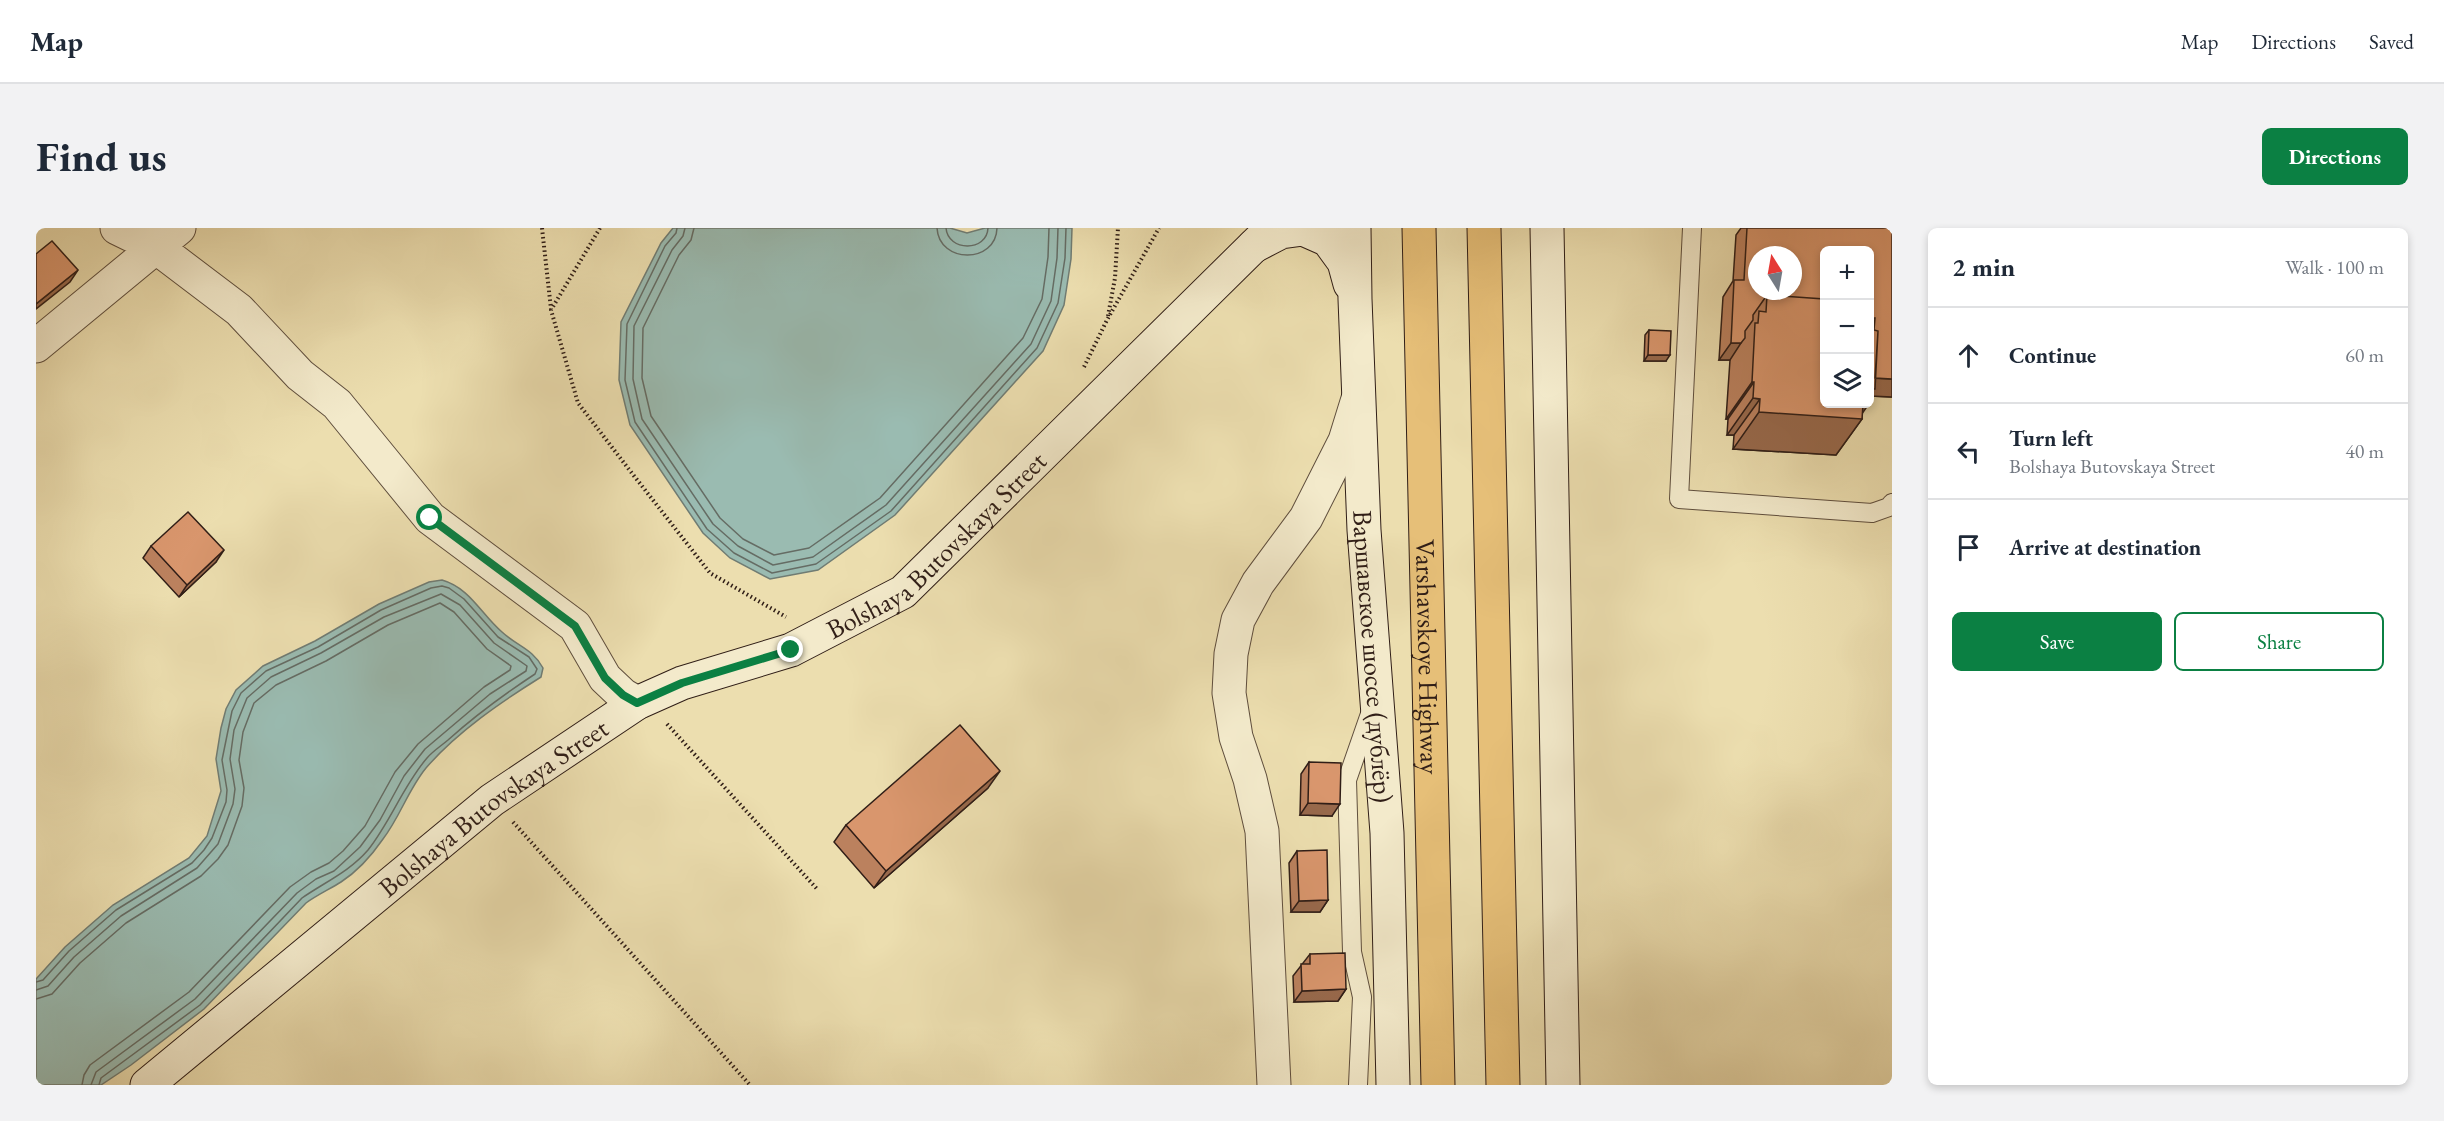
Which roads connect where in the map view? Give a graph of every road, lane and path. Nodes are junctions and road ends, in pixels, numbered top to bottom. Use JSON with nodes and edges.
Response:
{"nodes":[{"id":1,"x":117,"y":228,"type":"edge"},
{"id":2,"x":542,"y":228,"type":"edge"},
{"id":3,"x":600,"y":228,"type":"edge"},
{"id":4,"x":1118,"y":228,"type":"edge"},
{"id":5,"x":1159,"y":228,"type":"edge"},
{"id":6,"x":1354,"y":228,"type":"edge"},
{"id":7,"x":1419,"y":228,"type":"edge"},
{"id":8,"x":1484,"y":228,"type":"edge"},
{"id":9,"x":1548,"y":228,"type":"edge"},
{"id":10,"x":1692,"y":228,"type":"edge"},
{"id":11,"x":167,"y":237,"type":"edge"},
{"id":12,"x":1263,"y":237,"type":"edge"},
{"id":13,"x":1354,"y":299,"type":"junction"},
{"id":14,"x":551,"y":310,"type":"junction"},
{"id":15,"x":1107,"y":320,"type":"junction"},
{"id":16,"x":36,"y":346,"type":"edge"},
{"id":17,"x":1083,"y":370,"type":"dead end"},
{"id":18,"x":1359,"y":398,"type":"junction"},
{"id":19,"x":1892,"y":503,"type":"edge"},
{"id":20,"x":795,"y":622,"type":"dead end"},
{"id":21,"x":1376,"y":695,"type":"junction"},
{"id":22,"x":649,"y":711,"type":"junction"},
{"id":23,"x":492,"y":800,"type":"junction"},
{"id":24,"x":818,"y":890,"type":"dead end"},
{"id":25,"x":147,"y":1085,"type":"edge"},
{"id":26,"x":750,"y":1085,"type":"edge"},
{"id":27,"x":1274,"y":1085,"type":"edge"},
{"id":28,"x":1358,"y":1085,"type":"edge"},
{"id":29,"x":1393,"y":1085,"type":"edge"},
{"id":30,"x":1438,"y":1085,"type":"edge"},
{"id":31,"x":1503,"y":1085,"type":"edge"},
{"id":32,"x":1563,"y":1085,"type":"edge"}],
"edges":[{"from":1,"to":11,"type":"street"},
{"from":2,"to":14,"type":"path"},
{"from":3,"to":14,"type":"path"},
{"from":4,"to":15,"type":"path"},
{"from":5,"to":15,"type":"path"},
{"from":6,"to":13,"type":"street","name":"Варшавское шоссе (дублёр)"},
{"from":7,"to":30,"type":"main road","name":"Varshavskoye Highway"},
{"from":8,"to":31,"type":"main road"},
{"from":9,"to":32,"type":"street"},
{"from":10,"to":19,"type":"lane"},
{"from":11,"to":16,"type":"street"},
{"from":11,"to":22,"type":"street"},
{"from":12,"to":13,"type":"street","name":"Bolshaya Butovskaya Street"},
{"from":12,"to":22,"type":"street","name":"Bolshaya Butovskaya Street"},
{"from":13,"to":18,"type":"street","name":"Варшавское шоссе (дублёр)"},
{"from":14,"to":20,"type":"path"},
{"from":15,"to":17,"type":"path"},
{"from":18,"to":21,"type":"street","name":"Варшавское шоссе (дублёр)"},
{"from":18,"to":27,"type":"street"},
{"from":21,"to":28,"type":"lane"},
{"from":21,"to":29,"type":"street","name":"Варшавское шоссе (дублёр)"},
{"from":22,"to":23,"type":"street","name":"Bolshaya Butovskaya Street"},
{"from":22,"to":24,"type":"path"},
{"from":23,"to":25,"type":"street","name":"Bolshaya Butovskaya Street"},
{"from":23,"to":26,"type":"path"}]}
